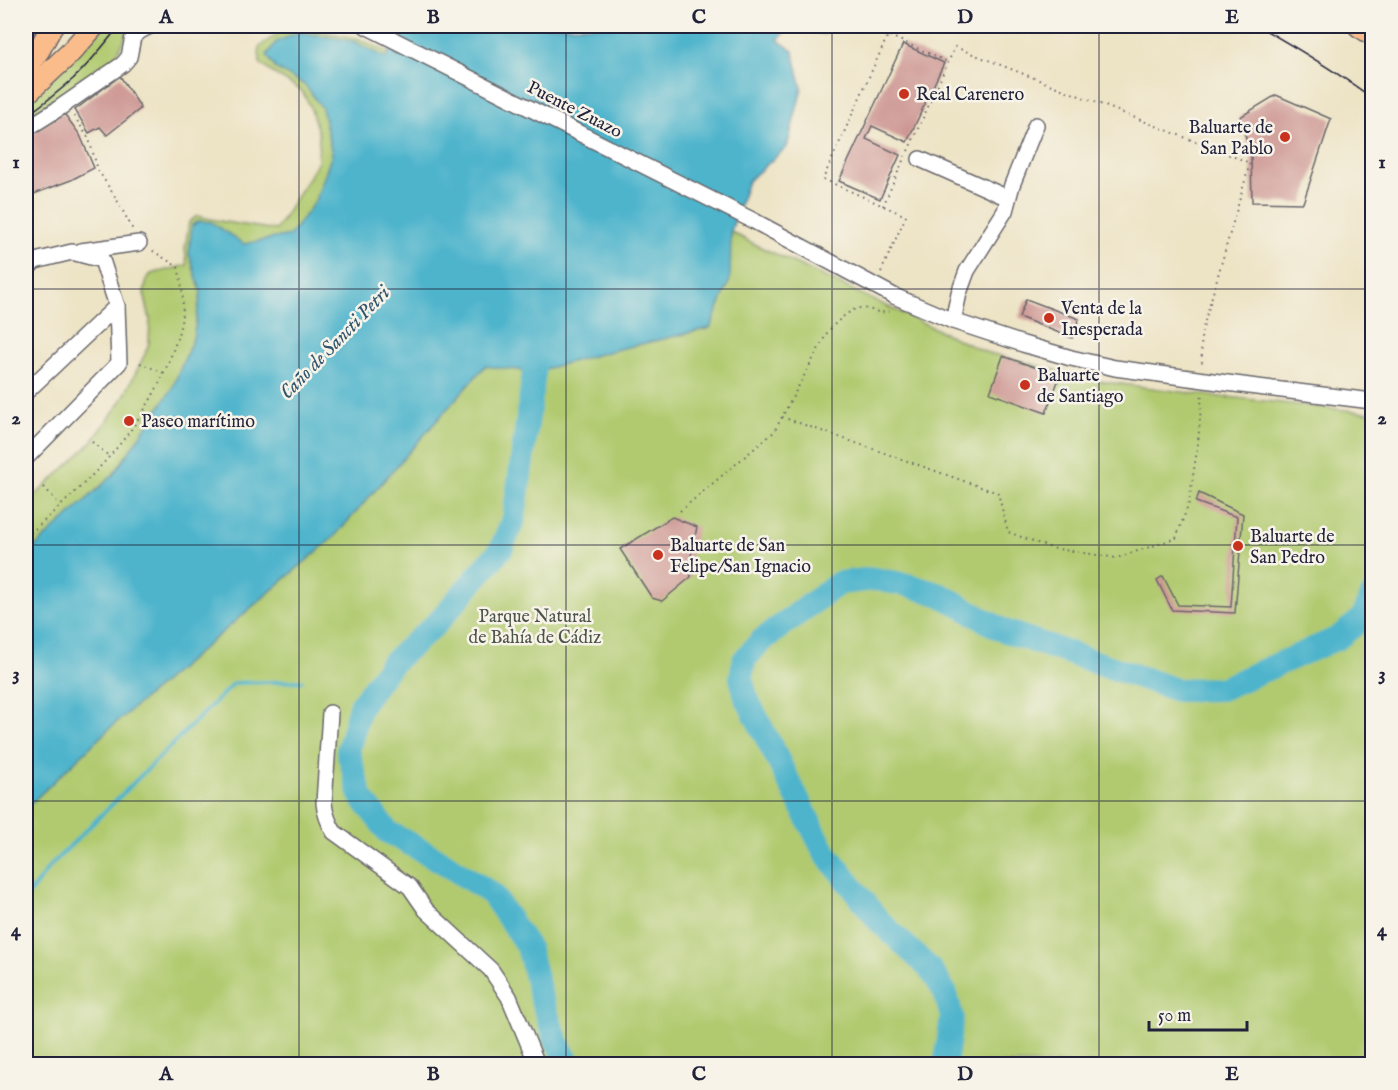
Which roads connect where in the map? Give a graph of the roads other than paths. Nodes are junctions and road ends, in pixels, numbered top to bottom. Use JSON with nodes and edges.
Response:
{"nodes":[{"id":1,"x":28,"y":26,"type":"edge"},
{"id":2,"x":52,"y":26,"type":"edge"},
{"id":3,"x":85,"y":26,"type":"edge"},
{"id":4,"x":94,"y":26,"type":"edge"},
{"id":5,"x":150,"y":26,"type":"edge"},
{"id":6,"x":1359,"y":26,"type":"edge"},
{"id":7,"x":372,"y":28,"type":"edge"},
{"id":8,"x":26,"y":31,"type":"edge"},
{"id":9,"x":1372,"y":34,"type":"edge"},
{"id":10,"x":26,"y":68,"type":"edge"},
{"id":11,"x":26,"y":90,"type":"edge"},
{"id":12,"x":1036,"y":125,"type":"dead end"},
{"id":13,"x":26,"y":129,"type":"edge"},
{"id":14,"x":920,"y":159,"type":"dead end"},
{"id":15,"x":1008,"y":198,"type":"junction"},
{"id":16,"x":139,"y":243,"type":"road end"},
{"id":17,"x":72,"y":252,"type":"junction"},
{"id":18,"x":29,"y":264,"type":"edge"},
{"id":19,"x":117,"y":306,"type":"junction"},
{"id":20,"x":953,"y":321,"type":"junction"},
{"id":21,"x":26,"y":392,"type":"edge"},
{"id":22,"x":1372,"y":401,"type":"edge"},
{"id":23,"x":26,"y":458,"type":"edge"},
{"id":24,"x":330,"y":713,"type":"dead end"},
{"id":25,"x":537,"y":1065,"type":"edge"}],
"edges":[{"from":1,"to":8,"type":"street"},
{"from":2,"to":10,"type":"highway"},
{"from":3,"to":11,"type":"highway"},
{"from":4,"to":11,"type":"highway"},
{"from":5,"to":13,"type":"street"},
{"from":6,"to":9,"type":"highway"},
{"from":7,"to":20,"type":"street","name":"Puente Zuazo"},
{"from":12,"to":15,"type":"street"},
{"from":14,"to":15,"type":"street"},
{"from":15,"to":20,"type":"street"},
{"from":16,"to":17,"type":"street"},
{"from":17,"to":18,"type":"street"},
{"from":17,"to":19,"type":"street"},
{"from":19,"to":21,"type":"street"},
{"from":19,"to":23,"type":"street"},
{"from":20,"to":22,"type":"street","name":"Puente Zuazo"},
{"from":24,"to":25,"type":"street"}]}
